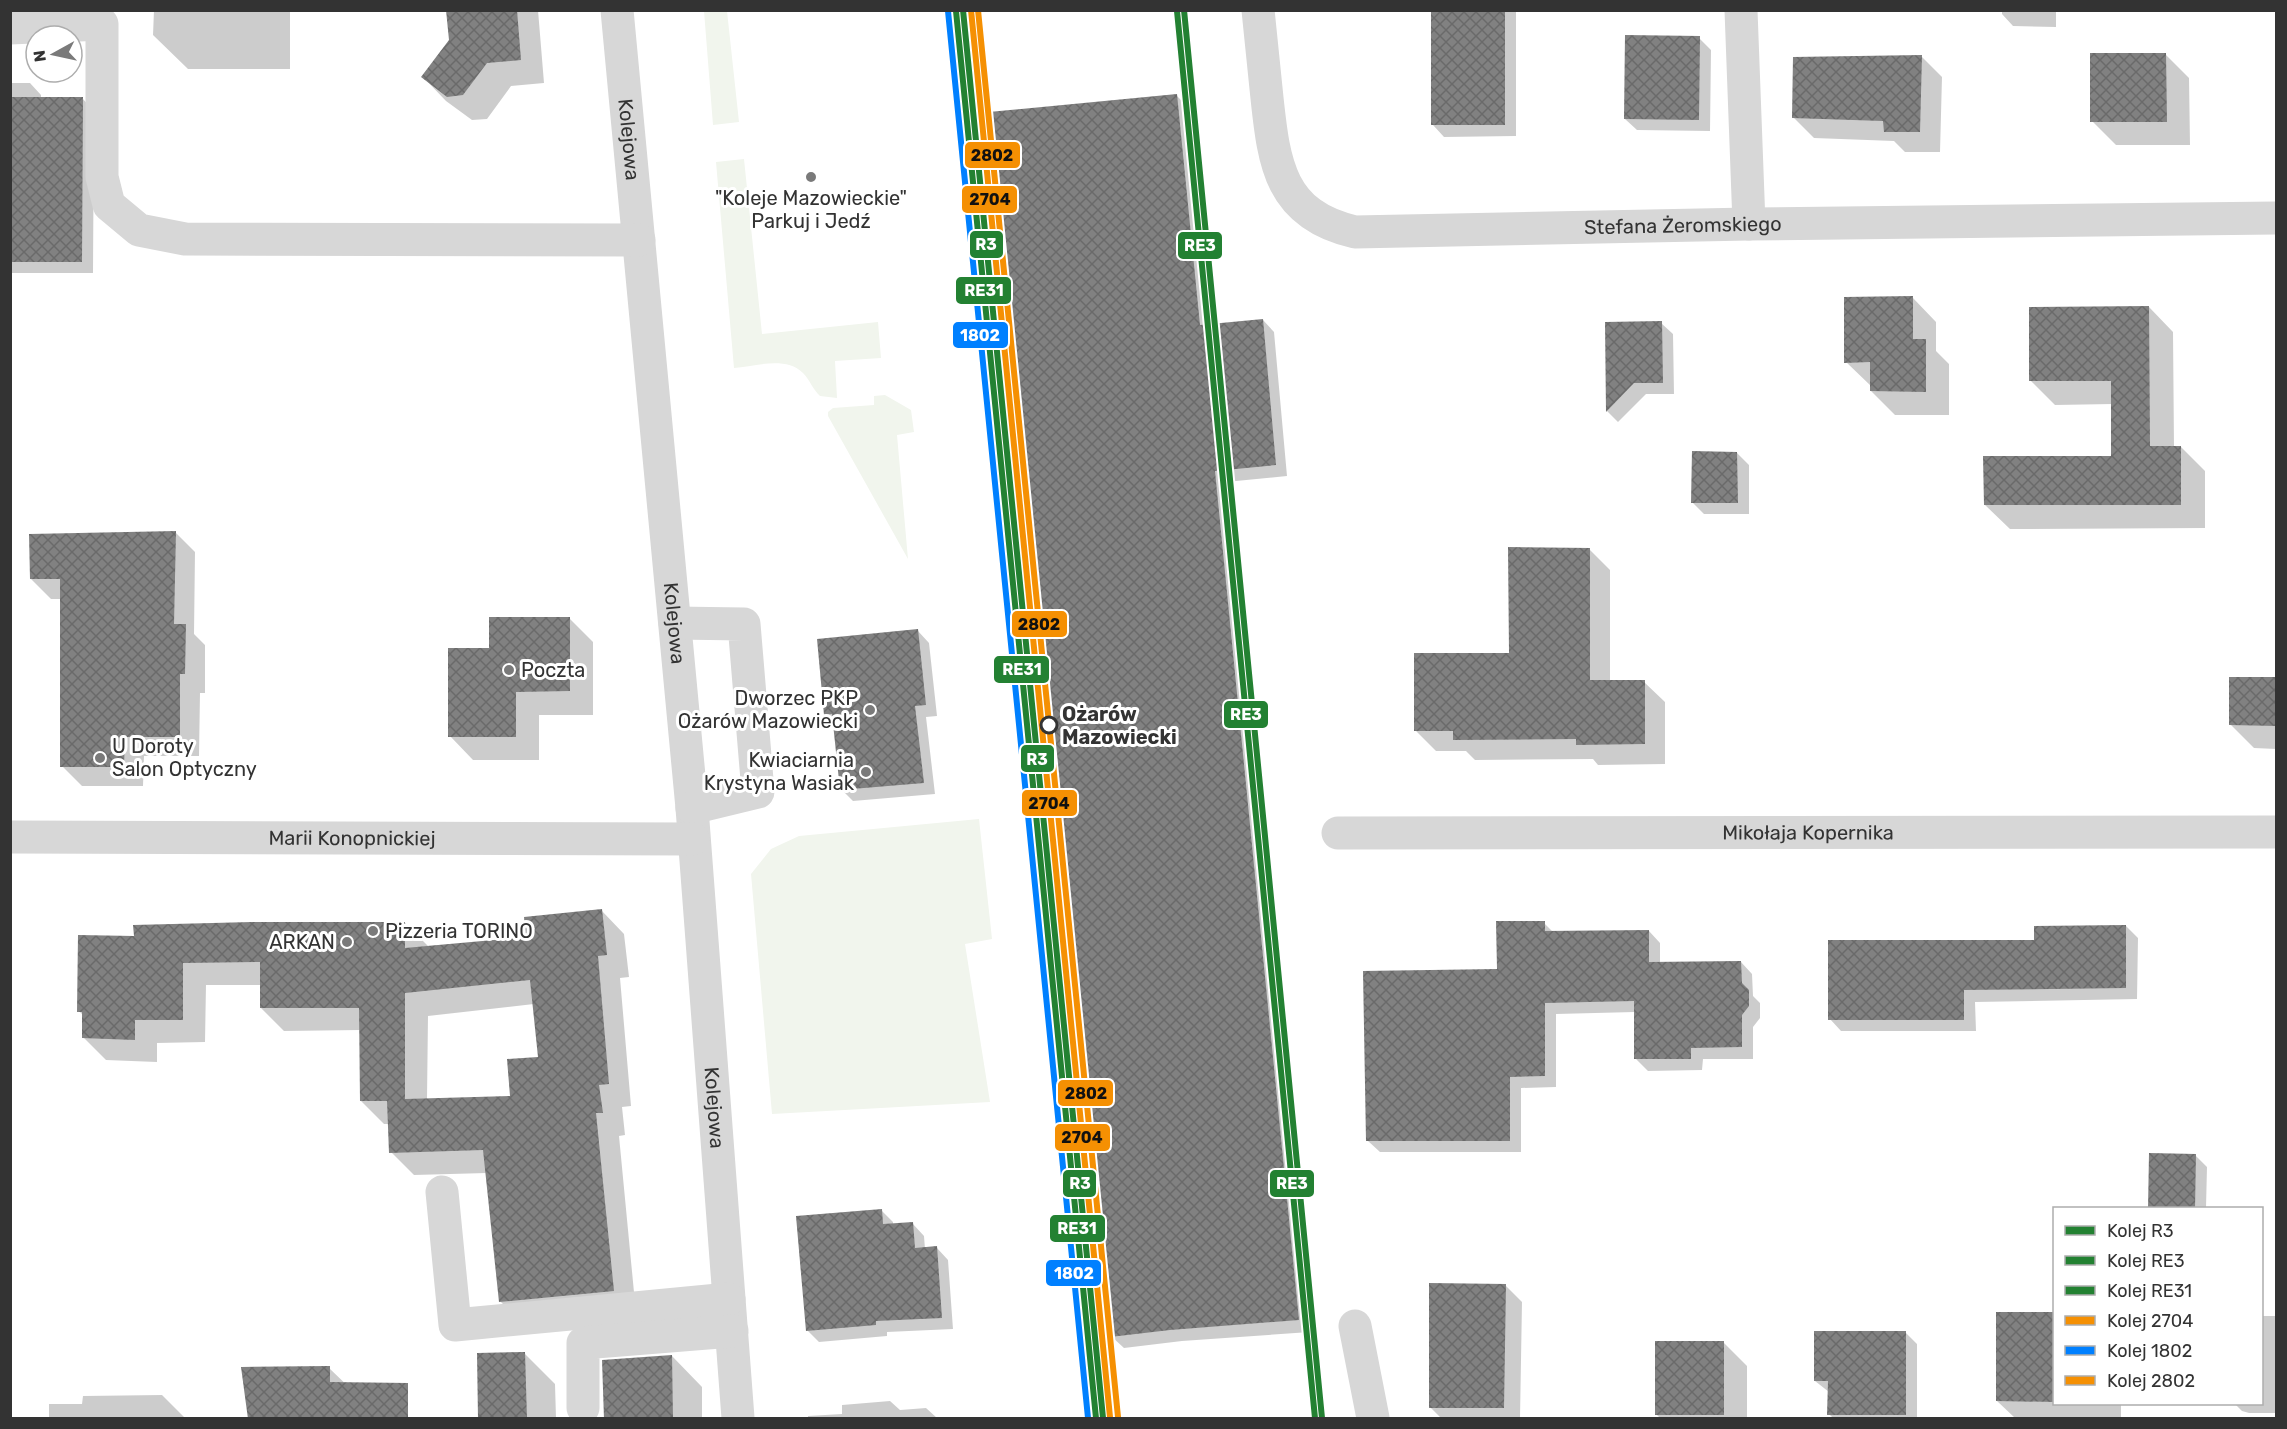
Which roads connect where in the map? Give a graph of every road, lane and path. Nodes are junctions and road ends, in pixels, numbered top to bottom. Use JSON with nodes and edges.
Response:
{"nodes":[{"id":1,"x":617,"y":10,"type":"edge"},
{"id":2,"x":1258,"y":10,"type":"edge"},
{"id":3,"x":1741,"y":10,"type":"edge"},
{"id":4,"x":10,"y":28,"type":"edge"},
{"id":5,"x":2277,"y":218,"type":"edge"},
{"id":6,"x":1749,"y":224,"type":"junction"},
{"id":7,"x":639,"y":240,"type":"junction"},
{"id":8,"x":675,"y":623,"type":"junction"},
{"id":9,"x":693,"y":824,"type":"junction"},
{"id":10,"x":2277,"y":832,"type":"edge"},
{"id":11,"x":1338,"y":833,"type":"dead end"},
{"id":12,"x":10,"y":837,"type":"edge"},
{"id":13,"x":442,"y":1191,"type":"dead end"},
{"id":14,"x":730,"y":1315,"type":"junction"},
{"id":15,"x":1355,"y":1326,"type":"dead end"},
{"id":16,"x":583,"y":1408,"type":"dead end"},
{"id":17,"x":738,"y":1419,"type":"edge"},
{"id":18,"x":1374,"y":1419,"type":"edge"}],
"edges":[{"from":1,"to":7,"type":"street","name":"Kolejowa"},
{"from":2,"to":6,"type":"street","name":"Stefana Żeromskiego"},
{"from":3,"to":6,"type":"street"},
{"from":4,"to":7,"type":"street"},
{"from":5,"to":6,"type":"street","name":"Stefana Żeromskiego"},
{"from":7,"to":8,"type":"street","name":"Kolejowa"},
{"from":8,"to":9,"type":"street","name":"Kolejowa"},
{"from":8,"to":9,"type":"street","name":"Marii Konopnickiej"},
{"from":9,"to":12,"type":"street","name":"Marii Konopnickiej"},
{"from":9,"to":14,"type":"street","name":"Kolejowa"},
{"from":10,"to":11,"type":"street","name":"Mikołaja Kopernika"},
{"from":13,"to":14,"type":"street"},
{"from":14,"to":16,"type":"street"},
{"from":14,"to":17,"type":"street","name":"Kolejowa"},
{"from":15,"to":18,"type":"street"}]}
